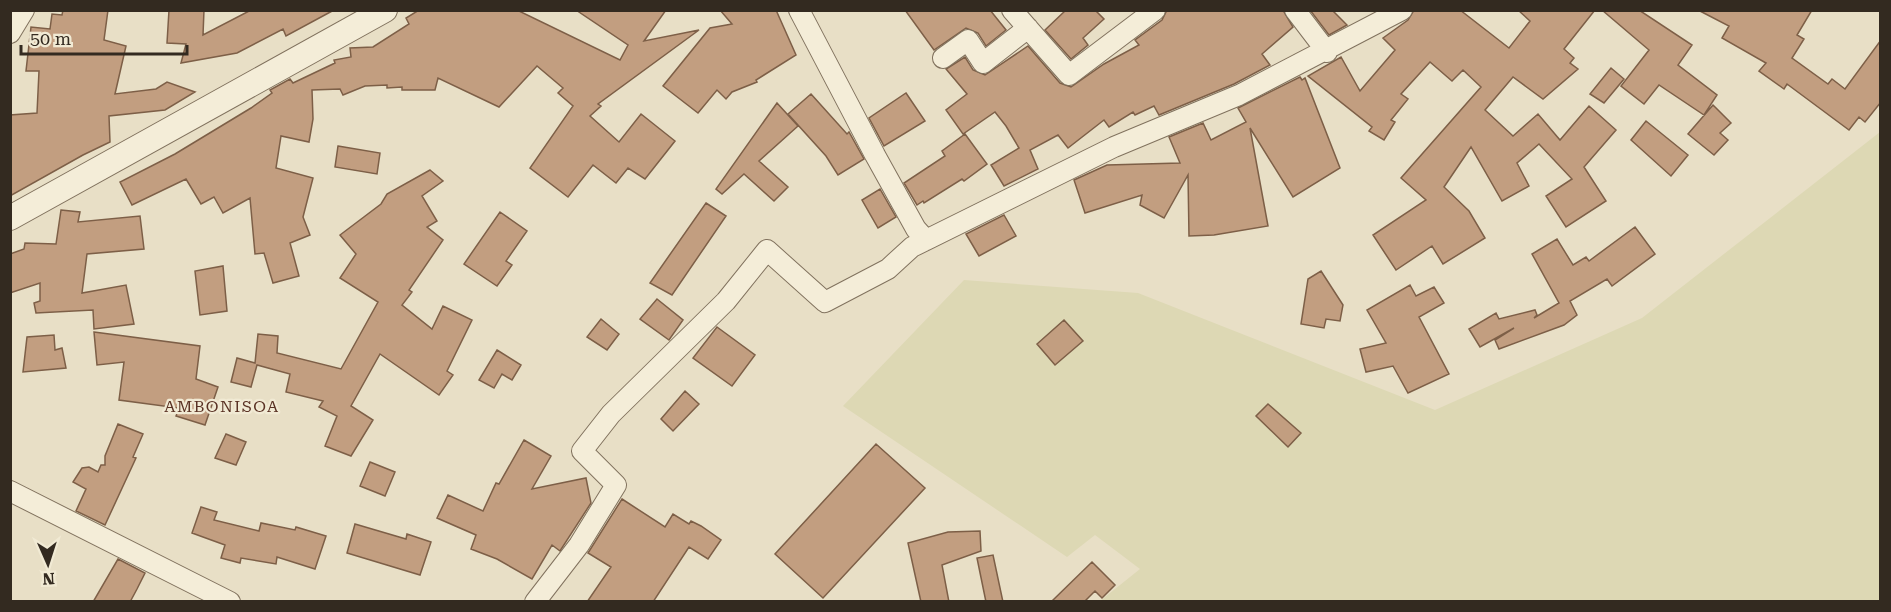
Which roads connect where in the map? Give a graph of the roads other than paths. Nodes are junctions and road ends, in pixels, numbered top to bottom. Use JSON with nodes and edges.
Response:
{"nodes":[{"id":1,"x":24,"y":10,"type":"edge"},
{"id":2,"x":385,"y":10,"type":"edge"},
{"id":3,"x":800,"y":10,"type":"edge"},
{"id":4,"x":1012,"y":10,"type":"edge"},
{"id":5,"x":1155,"y":10,"type":"edge"},
{"id":6,"x":1295,"y":10,"type":"edge"},
{"id":7,"x":1402,"y":10,"type":"edge"},
{"id":8,"x":1028,"y":28,"type":"junction"},
{"id":9,"x":10,"y":33,"type":"edge"},
{"id":10,"x":1327,"y":52,"type":"junction"},
{"id":11,"x":943,"y":58,"type":"dead end"},
{"id":12,"x":10,"y":218,"type":"edge"},
{"id":13,"x":926,"y":240,"type":"junction"},
{"id":14,"x":10,"y":491,"type":"edge"},
{"id":15,"x":230,"y":602,"type":"edge"},
{"id":16,"x":535,"y":602,"type":"edge"}],
"edges":[{"from":1,"to":9,"type":"street"},
{"from":2,"to":12,"type":"street"},
{"from":3,"to":13,"type":"street"},
{"from":4,"to":8,"type":"street"},
{"from":5,"to":8,"type":"street"},
{"from":6,"to":10,"type":"street"},
{"from":7,"to":10,"type":"street"},
{"from":8,"to":11,"type":"street"},
{"from":10,"to":13,"type":"street"},
{"from":13,"to":16,"type":"street"},
{"from":14,"to":15,"type":"street"}]}
